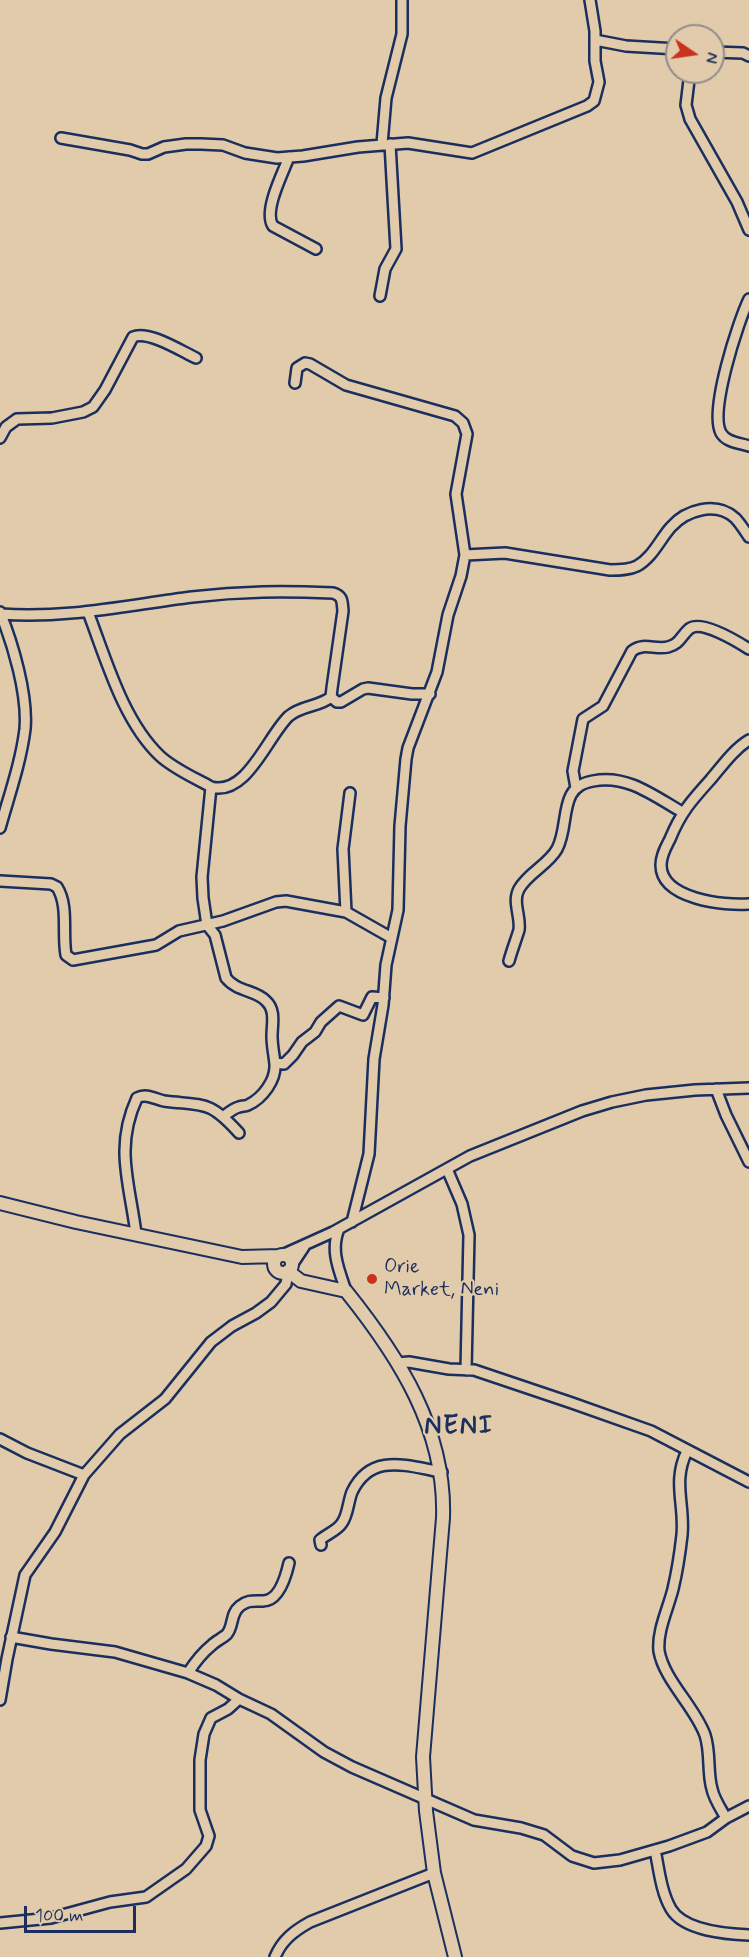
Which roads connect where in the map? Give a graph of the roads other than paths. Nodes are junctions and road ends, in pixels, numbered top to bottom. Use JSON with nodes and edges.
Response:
{"nodes":[{"id":1,"x":402,"y":0,"type":"edge"},
{"id":2,"x":590,"y":0,"type":"edge"},
{"id":3,"x":595,"y":40,"type":"junction"},
{"id":4,"x":665,"y":48,"type":"edge"},
{"id":5,"x":725,"y":52,"type":"edge"},
{"id":6,"x":749,"y":56,"type":"edge"},
{"id":7,"x":689,"y":84,"type":"edge"},
{"id":8,"x":61,"y":138,"type":"dead end"},
{"id":9,"x":386,"y":144,"type":"junction"},
{"id":10,"x":289,"y":157,"type":"junction"},
{"id":11,"x":749,"y":230,"type":"edge"},
{"id":12,"x":316,"y":249,"type":"dead end"},
{"id":13,"x":380,"y":296,"type":"dead end"},
{"id":14,"x":749,"y":298,"type":"edge"},
{"id":15,"x":196,"y":358,"type":"dead end"},
{"id":16,"x":295,"y":383,"type":"dead end"},
{"id":17,"x":0,"y":438,"type":"edge"},
{"id":18,"x":749,"y":446,"type":"edge"},
{"id":19,"x":749,"y":537,"type":"edge"},
{"id":20,"x":465,"y":555,"type":"junction"},
{"id":21,"x":88,"y":612,"type":"junction"},
{"id":22,"x":1,"y":613,"type":"edge"},
{"id":23,"x":749,"y":649,"type":"edge"},
{"id":24,"x":430,"y":694,"type":"junction"},
{"id":25,"x":331,"y":697,"type":"junction"},
{"id":26,"x":749,"y":740,"type":"edge"},
{"id":27,"x":211,"y":787,"type":"junction"},
{"id":28,"x":576,"y":788,"type":"junction"},
{"id":29,"x":350,"y":793,"type":"dead end"},
{"id":30,"x":682,"y":812,"type":"junction"},
{"id":31,"x":0,"y":828,"type":"edge"},
{"id":32,"x":0,"y":881,"type":"edge"},
{"id":33,"x":749,"y":904,"type":"edge"},
{"id":34,"x":346,"y":912,"type":"junction"},
{"id":35,"x":207,"y":925,"type":"junction"},
{"id":36,"x":390,"y":937,"type":"junction"},
{"id":37,"x":509,"y":961,"type":"dead end"},
{"id":38,"x":384,"y":998,"type":"junction"},
{"id":39,"x":274,"y":1063,"type":"junction"},
{"id":40,"x":749,"y":1088,"type":"edge"},
{"id":41,"x":716,"y":1089,"type":"junction"},
{"id":42,"x":224,"y":1116,"type":"junction"},
{"id":43,"x":239,"y":1133,"type":"dead end"},
{"id":44,"x":749,"y":1162,"type":"edge"},
{"id":45,"x":447,"y":1169,"type":"junction"},
{"id":46,"x":0,"y":1203,"type":"edge"},
{"id":47,"x":352,"y":1221,"type":"junction"},
{"id":48,"x":339,"y":1229,"type":"junction"},
{"id":49,"x":136,"y":1234,"type":"junction"},
{"id":50,"x":304,"y":1247,"type":"junction"},
{"id":51,"x":284,"y":1265,"type":"junction"},
{"id":52,"x":345,"y":1291,"type":"junction"},
{"id":53,"x":397,"y":1363,"type":"junction"},
{"id":54,"x":466,"y":1370,"type":"junction"},
{"id":55,"x":0,"y":1439,"type":"edge"},
{"id":56,"x":687,"y":1451,"type":"junction"},
{"id":57,"x":442,"y":1472,"type":"junction"},
{"id":58,"x":84,"y":1475,"type":"junction"},
{"id":59,"x":749,"y":1482,"type":"edge"},
{"id":60,"x":321,"y":1545,"type":"dead end"},
{"id":61,"x":289,"y":1563,"type":"dead end"},
{"id":62,"x":11,"y":1637,"type":"junction"},
{"id":63,"x":3,"y":1658,"type":"edge"},
{"id":64,"x":188,"y":1673,"type":"junction"},
{"id":65,"x":239,"y":1699,"type":"junction"},
{"id":66,"x":0,"y":1700,"type":"edge"},
{"id":67,"x":425,"y":1800,"type":"junction"},
{"id":68,"x":749,"y":1806,"type":"edge"},
{"id":69,"x":726,"y":1818,"type":"junction"},
{"id":70,"x":655,"y":1850,"type":"junction"},
{"id":71,"x":434,"y":1873,"type":"junction"},
{"id":72,"x":0,"y":1923,"type":"edge"},
{"id":73,"x":749,"y":1935,"type":"edge"},
{"id":74,"x":275,"y":1957,"type":"edge"},
{"id":75,"x":455,"y":1957,"type":"edge"}],
"edges":[{"from":1,"to":9,"type":"street"},
{"from":2,"to":3,"type":"street"},
{"from":3,"to":4,"type":"street"},
{"from":3,"to":9,"type":"street"},
{"from":5,"to":6,"type":"street"},
{"from":7,"to":11,"type":"street"},
{"from":8,"to":10,"type":"street"},
{"from":9,"to":10,"type":"street"},
{"from":9,"to":13,"type":"street"},
{"from":10,"to":12,"type":"street"},
{"from":14,"to":18,"type":"street"},
{"from":15,"to":17,"type":"street"},
{"from":16,"to":20,"type":"street"},
{"from":19,"to":20,"type":"street"},
{"from":20,"to":24,"type":"street"},
{"from":21,"to":22,"type":"street"},
{"from":21,"to":25,"type":"street"},
{"from":21,"to":27,"type":"street"},
{"from":22,"to":31,"type":"street"},
{"from":23,"to":28,"type":"street"},
{"from":24,"to":25,"type":"street"},
{"from":24,"to":36,"type":"street"},
{"from":25,"to":27,"type":"street"},
{"from":26,"to":30,"type":"street"},
{"from":27,"to":35,"type":"street"},
{"from":28,"to":30,"type":"street"},
{"from":28,"to":37,"type":"street"},
{"from":29,"to":34,"type":"street"},
{"from":30,"to":33,"type":"street"},
{"from":32,"to":35,"type":"street"},
{"from":34,"to":35,"type":"street"},
{"from":34,"to":36,"type":"street"},
{"from":35,"to":39,"type":"street"},
{"from":36,"to":38,"type":"street"},
{"from":38,"to":39,"type":"street"},
{"from":38,"to":47,"type":"street"},
{"from":39,"to":42,"type":"street"},
{"from":40,"to":41,"type":"street"},
{"from":41,"to":44,"type":"street"},
{"from":41,"to":45,"type":"street"},
{"from":42,"to":43,"type":"street"},
{"from":42,"to":49,"type":"street"},
{"from":45,"to":47,"type":"street"},
{"from":45,"to":54,"type":"street"},
{"from":46,"to":49,"type":"main road"},
{"from":47,"to":48,"type":"street"},
{"from":48,"to":50,"type":"street"},
{"from":48,"to":52,"type":"street"},
{"from":49,"to":51,"type":"main road"},
{"from":50,"to":51,"type":"street"},
{"from":50,"to":51,"type":"street"},
{"from":51,"to":52,"type":"main road"},
{"from":51,"to":58,"type":"street"},
{"from":52,"to":53,"type":"main road"},
{"from":53,"to":54,"type":"street"},
{"from":53,"to":57,"type":"main road"},
{"from":54,"to":56,"type":"street"},
{"from":55,"to":58,"type":"street"},
{"from":56,"to":59,"type":"street"},
{"from":56,"to":69,"type":"street"},
{"from":57,"to":60,"type":"street"},
{"from":57,"to":67,"type":"main road"},
{"from":58,"to":62,"type":"street"},
{"from":61,"to":64,"type":"street"},
{"from":62,"to":63,"type":"street"},
{"from":62,"to":64,"type":"street"},
{"from":63,"to":66,"type":"street"},
{"from":64,"to":65,"type":"street"},
{"from":65,"to":67,"type":"street"},
{"from":65,"to":72,"type":"street"},
{"from":67,"to":70,"type":"street"},
{"from":67,"to":71,"type":"main road"},
{"from":68,"to":69,"type":"street"},
{"from":69,"to":70,"type":"street"},
{"from":70,"to":73,"type":"street"},
{"from":71,"to":74,"type":"street"},
{"from":71,"to":75,"type":"main road"}]}
